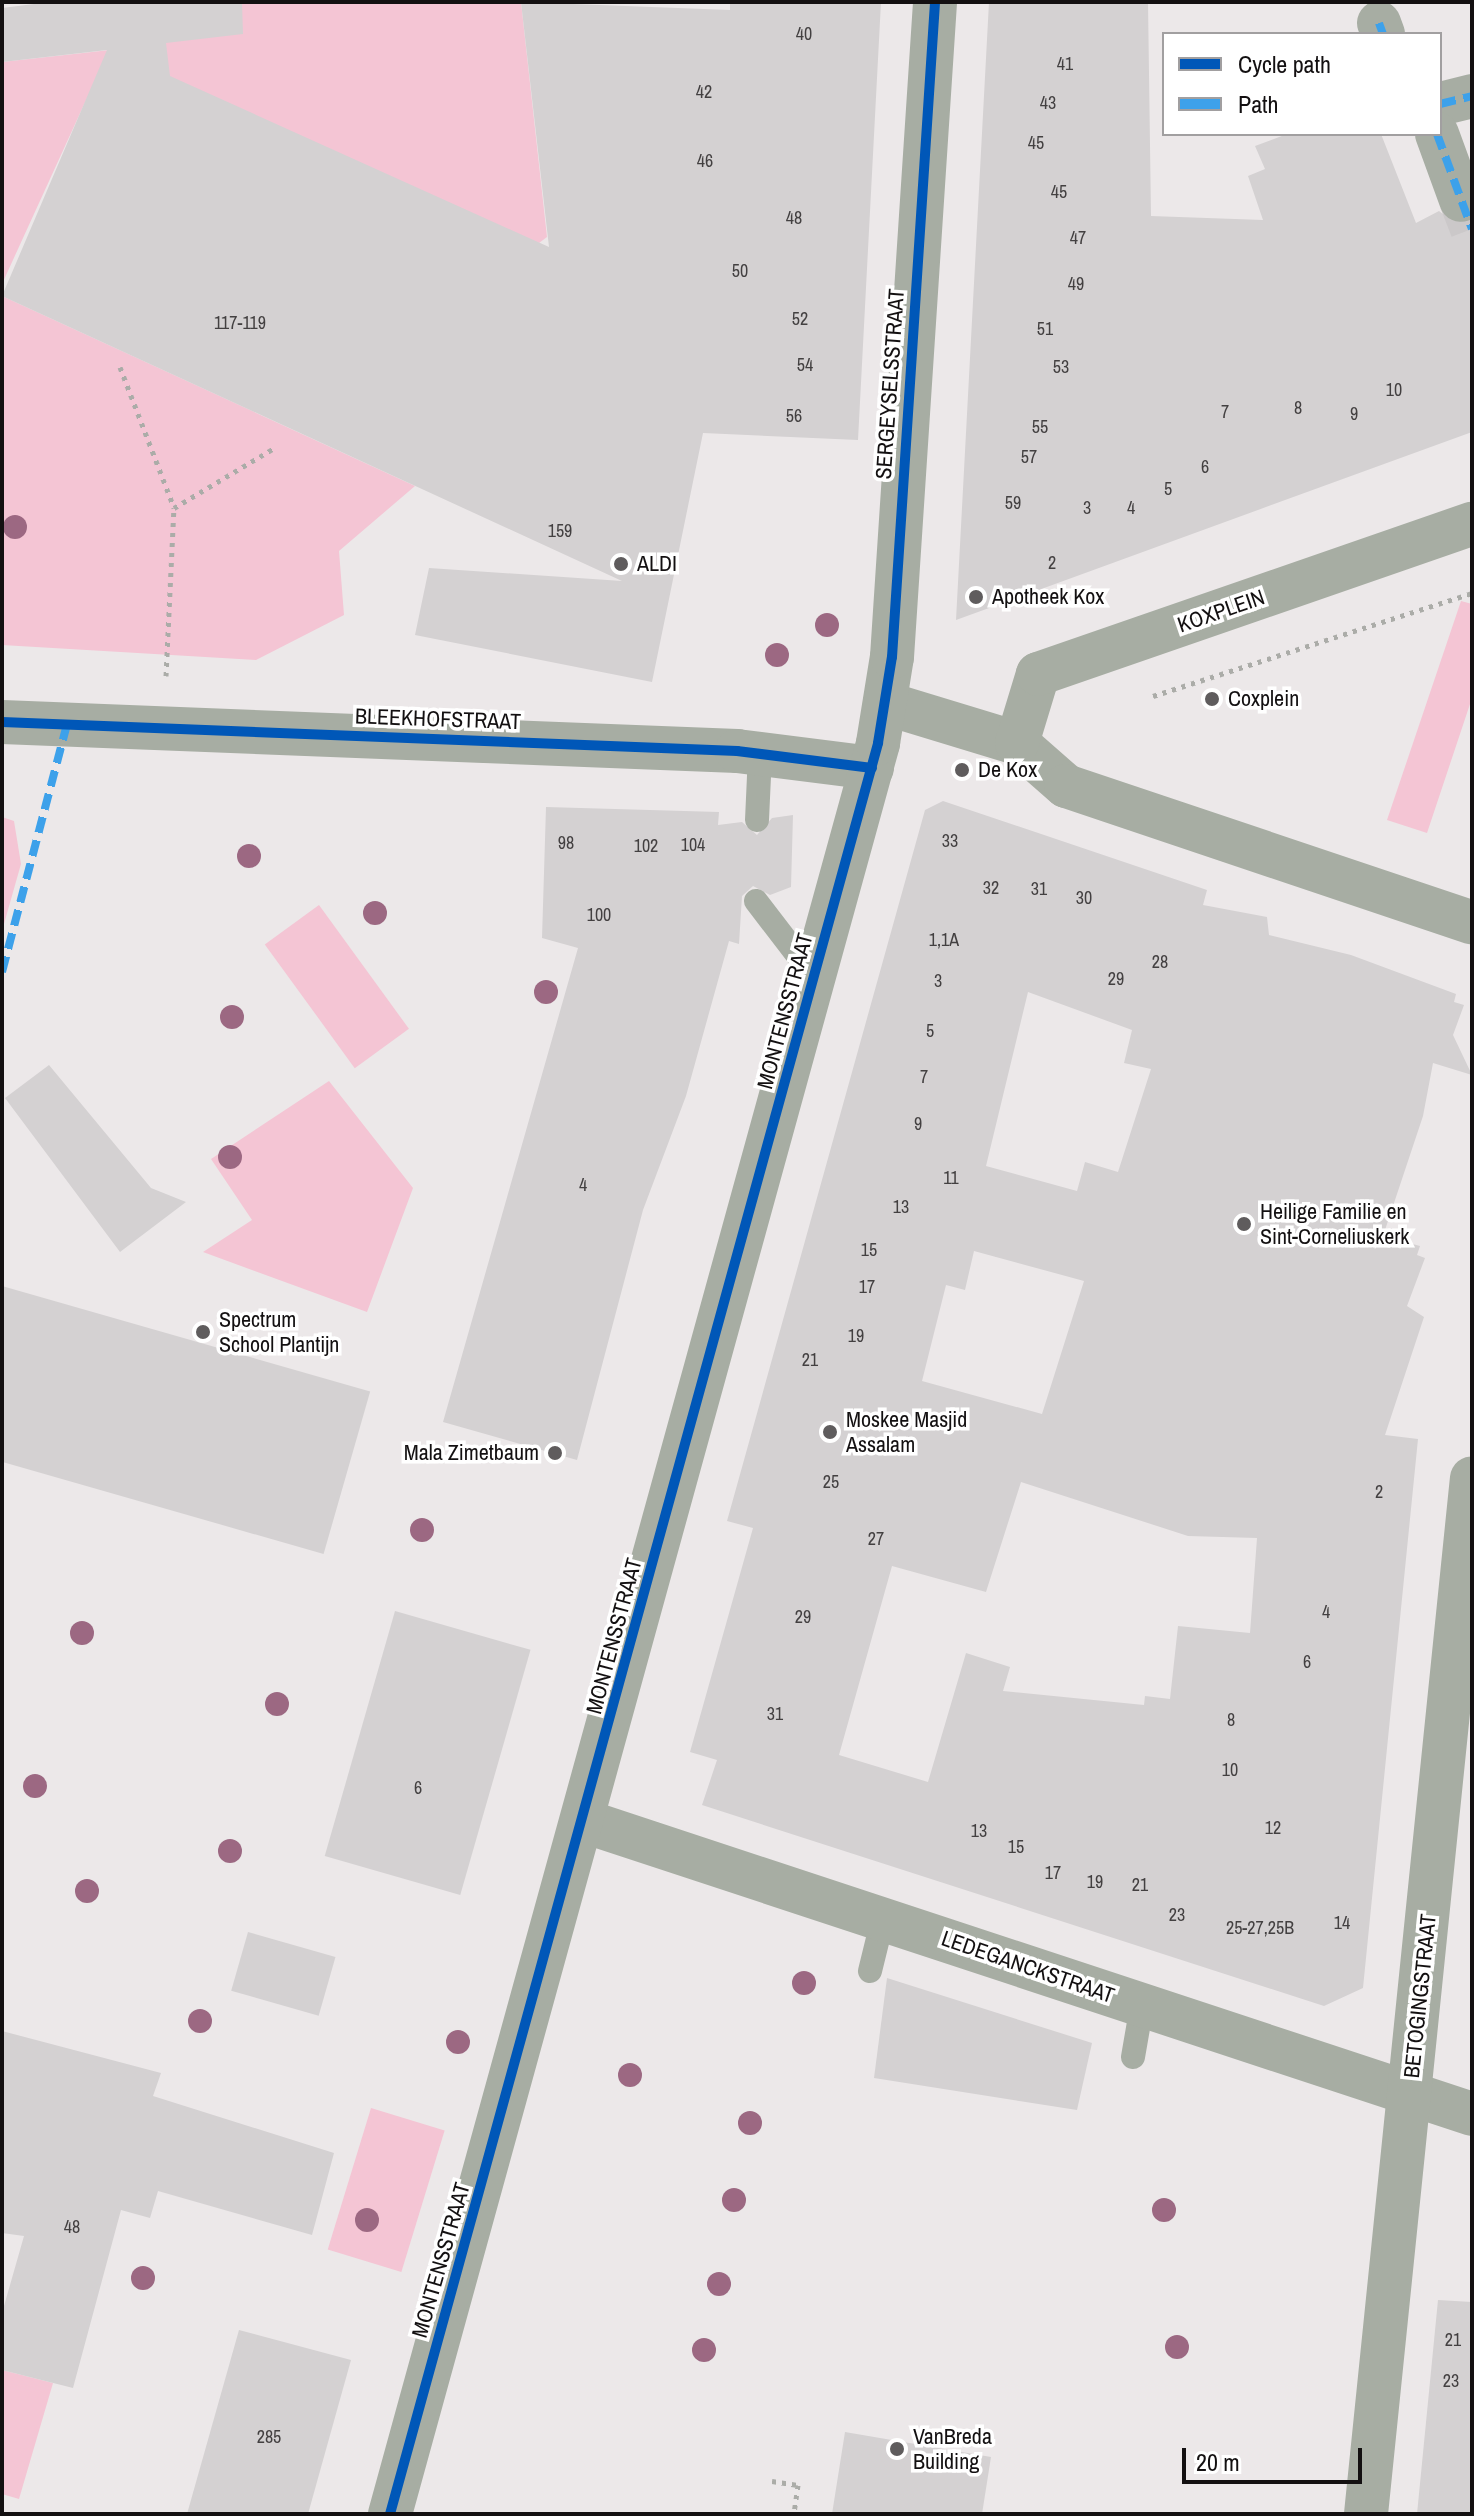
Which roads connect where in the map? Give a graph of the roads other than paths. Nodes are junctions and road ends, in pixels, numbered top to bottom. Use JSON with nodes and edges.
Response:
{"nodes":[{"id":1,"x":935,"y":2,"type":"edge"},
{"id":2,"x":1472,"y":96,"type":"edge"},
{"id":3,"x":1442,"y":104,"type":"edge"},
{"id":4,"x":1438,"y":136,"type":"edge"},
{"id":5,"x":1461,"y":200,"type":"tunnel mouth"},
{"id":6,"x":1472,"y":524,"type":"edge"},
{"id":7,"x":885,"y":703,"type":"junction"},
{"id":8,"x":2,"y":722,"type":"edge"},
{"id":9,"x":1017,"y":743,"type":"junction"},
{"id":10,"x":760,"y":753,"type":"junction"},
{"id":11,"x":872,"y":768,"type":"junction"},
{"id":12,"x":757,"y":820,"type":"dead end"},
{"id":13,"x":756,"y":901,"type":"dead end"},
{"id":14,"x":1472,"y":923,"type":"edge"},
{"id":15,"x":815,"y":978,"type":"junction"},
{"id":16,"x":1472,"y":1478,"type":"edge"},
{"id":17,"x":584,"y":1821,"type":"junction"},
{"id":18,"x":883,"y":1918,"type":"junction"},
{"id":19,"x":870,"y":1971,"type":"dead end"},
{"id":20,"x":1142,"y":2005,"type":"junction"},
{"id":21,"x":1133,"y":2057,"type":"dead end"},
{"id":22,"x":1410,"y":2093,"type":"junction"},
{"id":23,"x":1472,"y":2114,"type":"edge"},
{"id":24,"x":390,"y":2514,"type":"edge"},
{"id":25,"x":1366,"y":2514,"type":"edge"}],
"edges":[{"from":1,"to":7,"type":"street","name":"SERGEYSELSSTRAAT"},
{"from":2,"to":3,"type":"street"},
{"from":4,"to":5,"type":"street"},
{"from":6,"to":9,"type":"street","name":"KOXPLEIN"},
{"from":7,"to":9,"type":"street"},
{"from":7,"to":11,"type":"street","name":"SERGEYSELSSTRAAT"},
{"from":8,"to":10,"type":"street","name":"BLEEKHOFSTRAAT"},
{"from":9,"to":14,"type":"street"},
{"from":10,"to":11,"type":"street","name":"BLEEKHOFSTRAAT"},
{"from":10,"to":12,"type":"lane"},
{"from":11,"to":15,"type":"street","name":"MONTENSSTRAAT"},
{"from":13,"to":15,"type":"lane"},
{"from":15,"to":17,"type":"street","name":"MONTENSSTRAAT"},
{"from":16,"to":22,"type":"street","name":"BETOGINGSTRAAT"},
{"from":17,"to":18,"type":"street","name":"LEDEGANCKSTRAAT"},
{"from":17,"to":24,"type":"street","name":"MONTENSSTRAAT"},
{"from":18,"to":19,"type":"lane"},
{"from":18,"to":20,"type":"street","name":"LEDEGANCKSTRAAT"},
{"from":20,"to":21,"type":"lane"},
{"from":20,"to":22,"type":"street","name":"LEDEGANCKSTRAAT"},
{"from":22,"to":23,"type":"street","name":"LEDEGANCKSTRAAT"},
{"from":22,"to":25,"type":"street","name":"BETOGINGSTRAAT"}]}
